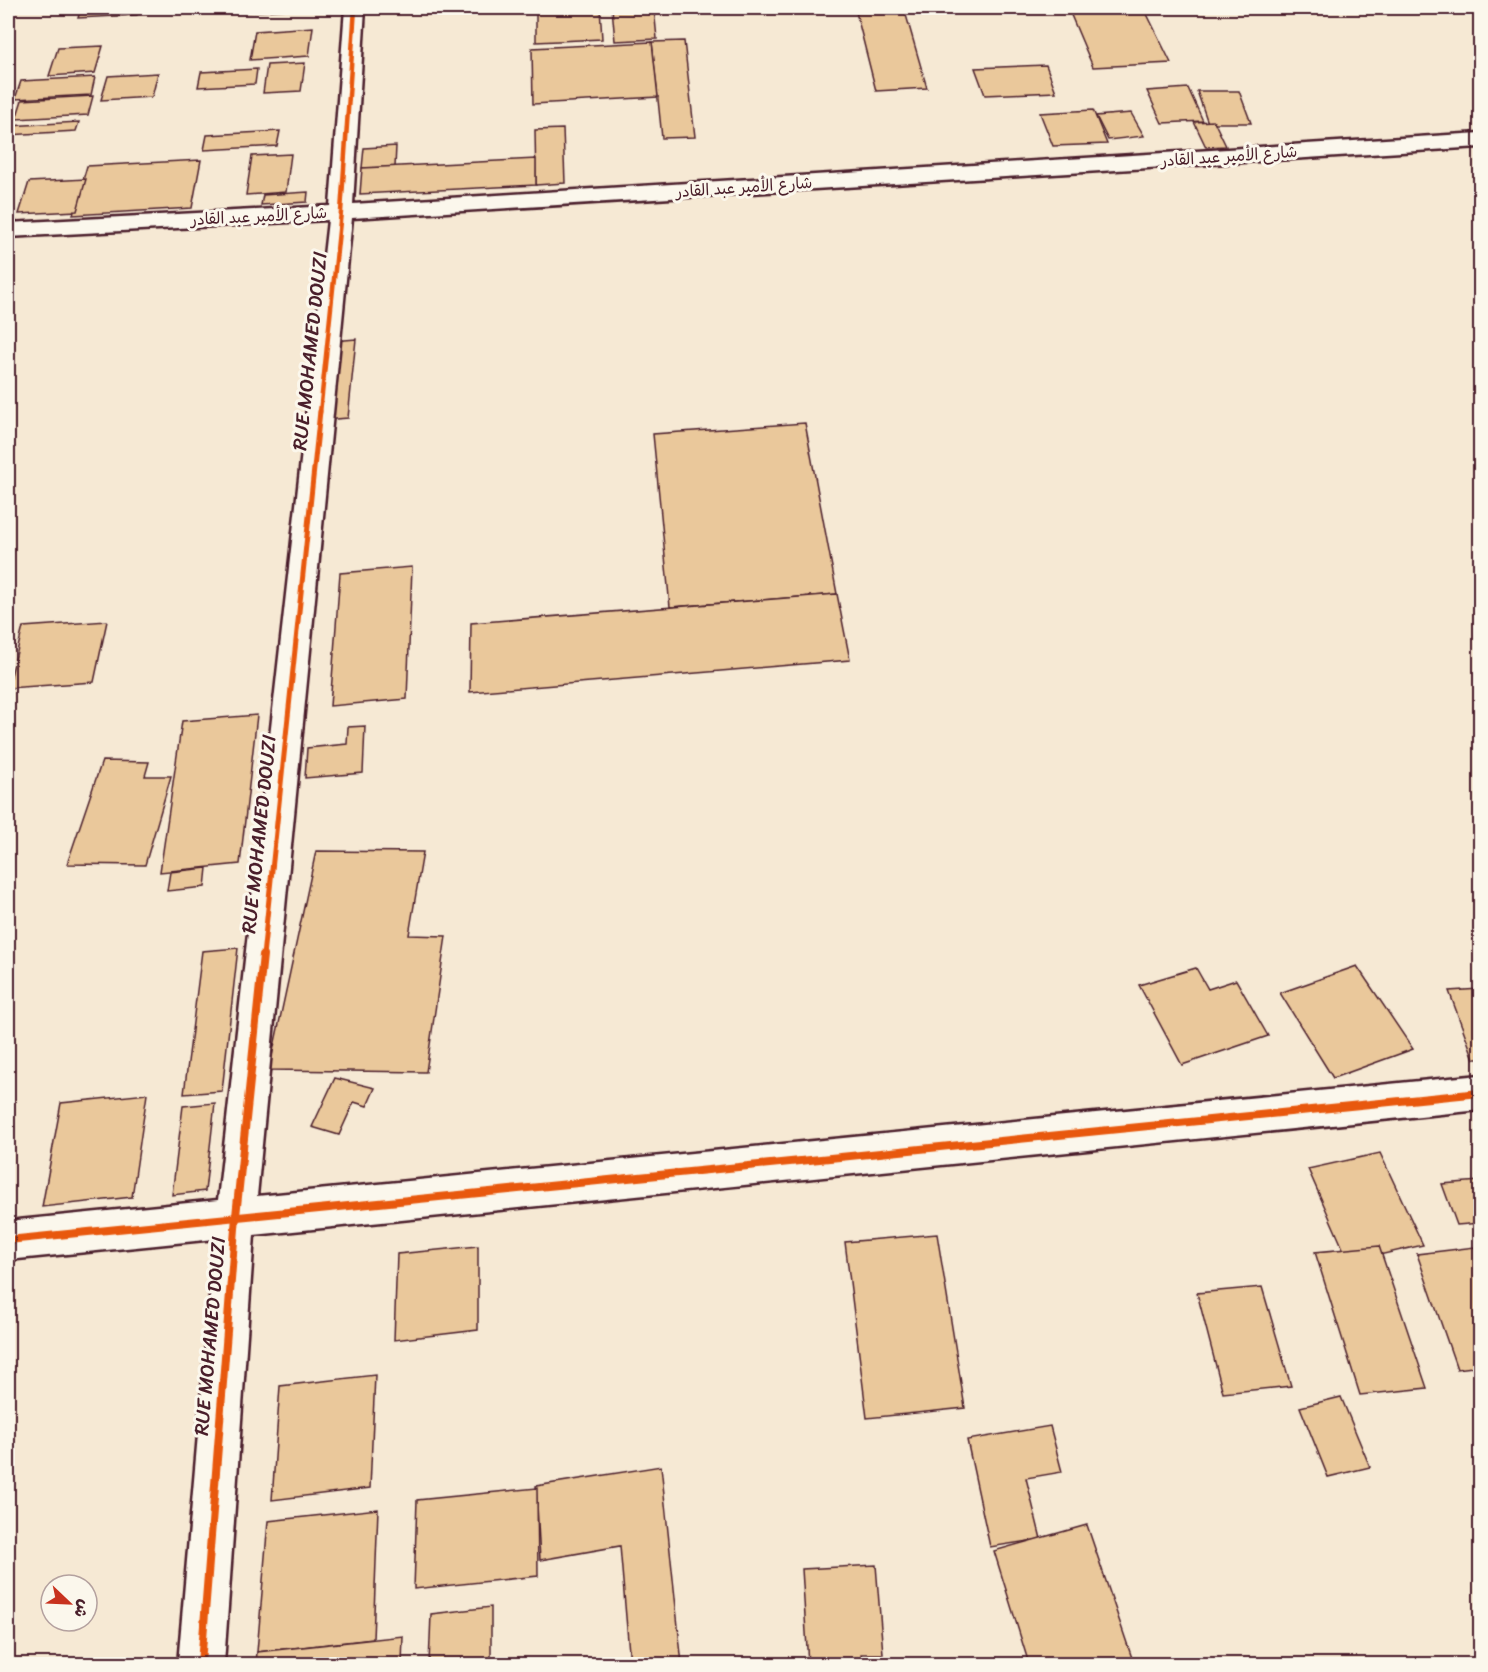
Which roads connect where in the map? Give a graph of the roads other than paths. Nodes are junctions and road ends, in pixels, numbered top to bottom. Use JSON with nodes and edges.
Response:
{"nodes":[{"id":1,"x":356,"y":8,"type":"edge"},
{"id":2,"x":1480,"y":140,"type":"edge"},
{"id":3,"x":341,"y":212,"type":"junction"},
{"id":4,"x":8,"y":230,"type":"edge"},
{"id":5,"x":1480,"y":1093,"type":"edge"},
{"id":6,"x":236,"y":1216,"type":"junction"},
{"id":7,"x":8,"y":1240,"type":"edge"},
{"id":8,"x":201,"y":1665,"type":"edge"}],
"edges":[{"from":1,"to":3,"type":"street","name":"RUE MOHAMED DOUZI"},
{"from":2,"to":3,"type":"street","name":"شارع الأمير عبد القادر"},
{"from":3,"to":4,"type":"street","name":"شارع الأمير عبد القادر"},
{"from":3,"to":6,"type":"street","name":"RUE MOHAMED DOUZI"},
{"from":5,"to":6,"type":"street"},
{"from":6,"to":7,"type":"street"},
{"from":6,"to":8,"type":"street","name":"RUE MOHAMED DOUZI"}]}
